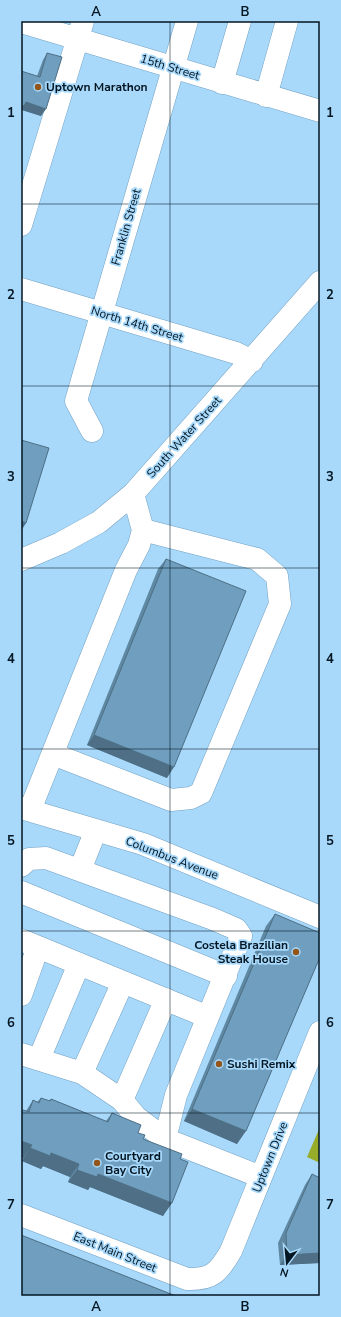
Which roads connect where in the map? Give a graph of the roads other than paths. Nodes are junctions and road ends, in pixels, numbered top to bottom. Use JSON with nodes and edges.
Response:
{"nodes":[{"id":1,"x":187,"y":21,"type":"edge"},
{"id":2,"x":240,"y":21,"type":"edge"},
{"id":3,"x":287,"y":21,"type":"edge"},
{"id":4,"x":21,"y":22,"type":"edge"},
{"id":5,"x":81,"y":30,"type":"edge"},
{"id":6,"x":173,"y":67,"type":"junction"},
{"id":7,"x":222,"y":82,"type":"junction"},
{"id":8,"x":266,"y":96,"type":"junction"},
{"id":9,"x":320,"y":112,"type":"edge"},
{"id":10,"x":21,"y":225,"type":"edge"},
{"id":11,"x":320,"y":282,"type":"edge"},
{"id":12,"x":21,"y":289,"type":"edge"},
{"id":13,"x":101,"y":313,"type":"junction"},
{"id":14,"x":252,"y":361,"type":"junction"},
{"id":15,"x":92,"y":431,"type":"dead end"},
{"id":16,"x":133,"y":494,"type":"junction"},
{"id":17,"x":143,"y":530,"type":"junction"},
{"id":18,"x":21,"y":560,"type":"edge"},
{"id":19,"x":53,"y":754,"type":"junction"},
{"id":20,"x":25,"y":809,"type":"edge"},
{"id":21,"x":96,"y":830,"type":"junction"},
{"id":22,"x":21,"y":866,"type":"edge"},
{"id":23,"x":80,"y":870,"type":"junction"},
{"id":24,"x":21,"y":892,"type":"edge"},
{"id":25,"x":320,"y":917,"type":"edge"},
{"id":26,"x":30,"y":943,"type":"edge"},
{"id":27,"x":79,"y":964,"type":"junction"},
{"id":28,"x":226,"y":976,"type":"junction"},
{"id":29,"x":123,"y":982,"type":"junction"},
{"id":30,"x":21,"y":995,"type":"edge"},
{"id":31,"x":166,"y":999,"type":"junction"},
{"id":32,"x":208,"y":1017,"type":"junction"},
{"id":33,"x":320,"y":1032,"type":"edge"},
{"id":34,"x":30,"y":1056,"type":"edge"},
{"id":35,"x":82,"y":1073,"type":"junction"},
{"id":36,"x":122,"y":1100,"type":"junction"},
{"id":37,"x":165,"y":1139,"type":"junction"},
{"id":38,"x":261,"y":1177,"type":"junction"},
{"id":39,"x":21,"y":1215,"type":"edge"},
{"id":40,"x":212,"y":1276,"type":"joint"}],
"edges":[{"from":1,"to":6,"type":"street","name":"Franklin Street"},
{"from":2,"to":7,"type":"street"},
{"from":3,"to":8,"type":"street"},
{"from":4,"to":5,"type":"street","name":"15th Street"},
{"from":5,"to":6,"type":"street","name":"15th Street"},
{"from":5,"to":10,"type":"street"},
{"from":6,"to":7,"type":"street","name":"15th Street"},
{"from":6,"to":13,"type":"street","name":"Franklin Street"},
{"from":7,"to":8,"type":"street","name":"15th Street"},
{"from":8,"to":9,"type":"street","name":"15th Street"},
{"from":11,"to":14,"type":"street","name":"South Water Street"},
{"from":12,"to":13,"type":"street","name":"North 14th Street"},
{"from":13,"to":14,"type":"street","name":"North 14th Street"},
{"from":13,"to":15,"type":"street","name":"Franklin Street"},
{"from":14,"to":16,"type":"street","name":"South Water Street"},
{"from":16,"to":17,"type":"street"},
{"from":16,"to":18,"type":"street","name":"South Water Street"},
{"from":17,"to":19,"type":"street"},
{"from":17,"to":19,"type":"street"},
{"from":19,"to":20,"type":"street"},
{"from":20,"to":21,"type":"street","name":"Columbus Avenue"},
{"from":21,"to":23,"type":"street"},
{"from":21,"to":25,"type":"street","name":"Columbus Avenue"},
{"from":22,"to":23,"type":"street"},
{"from":23,"to":28,"type":"street"},
{"from":24,"to":28,"type":"street"},
{"from":26,"to":27,"type":"street"},
{"from":26,"to":30,"type":"street"},
{"from":27,"to":29,"type":"street"},
{"from":27,"to":34,"type":"street"},
{"from":28,"to":32,"type":"street"},
{"from":29,"to":31,"type":"street"},
{"from":29,"to":35,"type":"street"},
{"from":31,"to":32,"type":"street"},
{"from":31,"to":36,"type":"street"},
{"from":32,"to":37,"type":"street"},
{"from":33,"to":38,"type":"street","name":"Uptown Drive"},
{"from":34,"to":35,"type":"street"},
{"from":35,"to":36,"type":"street"},
{"from":36,"to":37,"type":"street"},
{"from":37,"to":38,"type":"street"},
{"from":38,"to":40,"type":"street","name":"Uptown Drive"},
{"from":39,"to":40,"type":"street","name":"East Main Street"}]}
